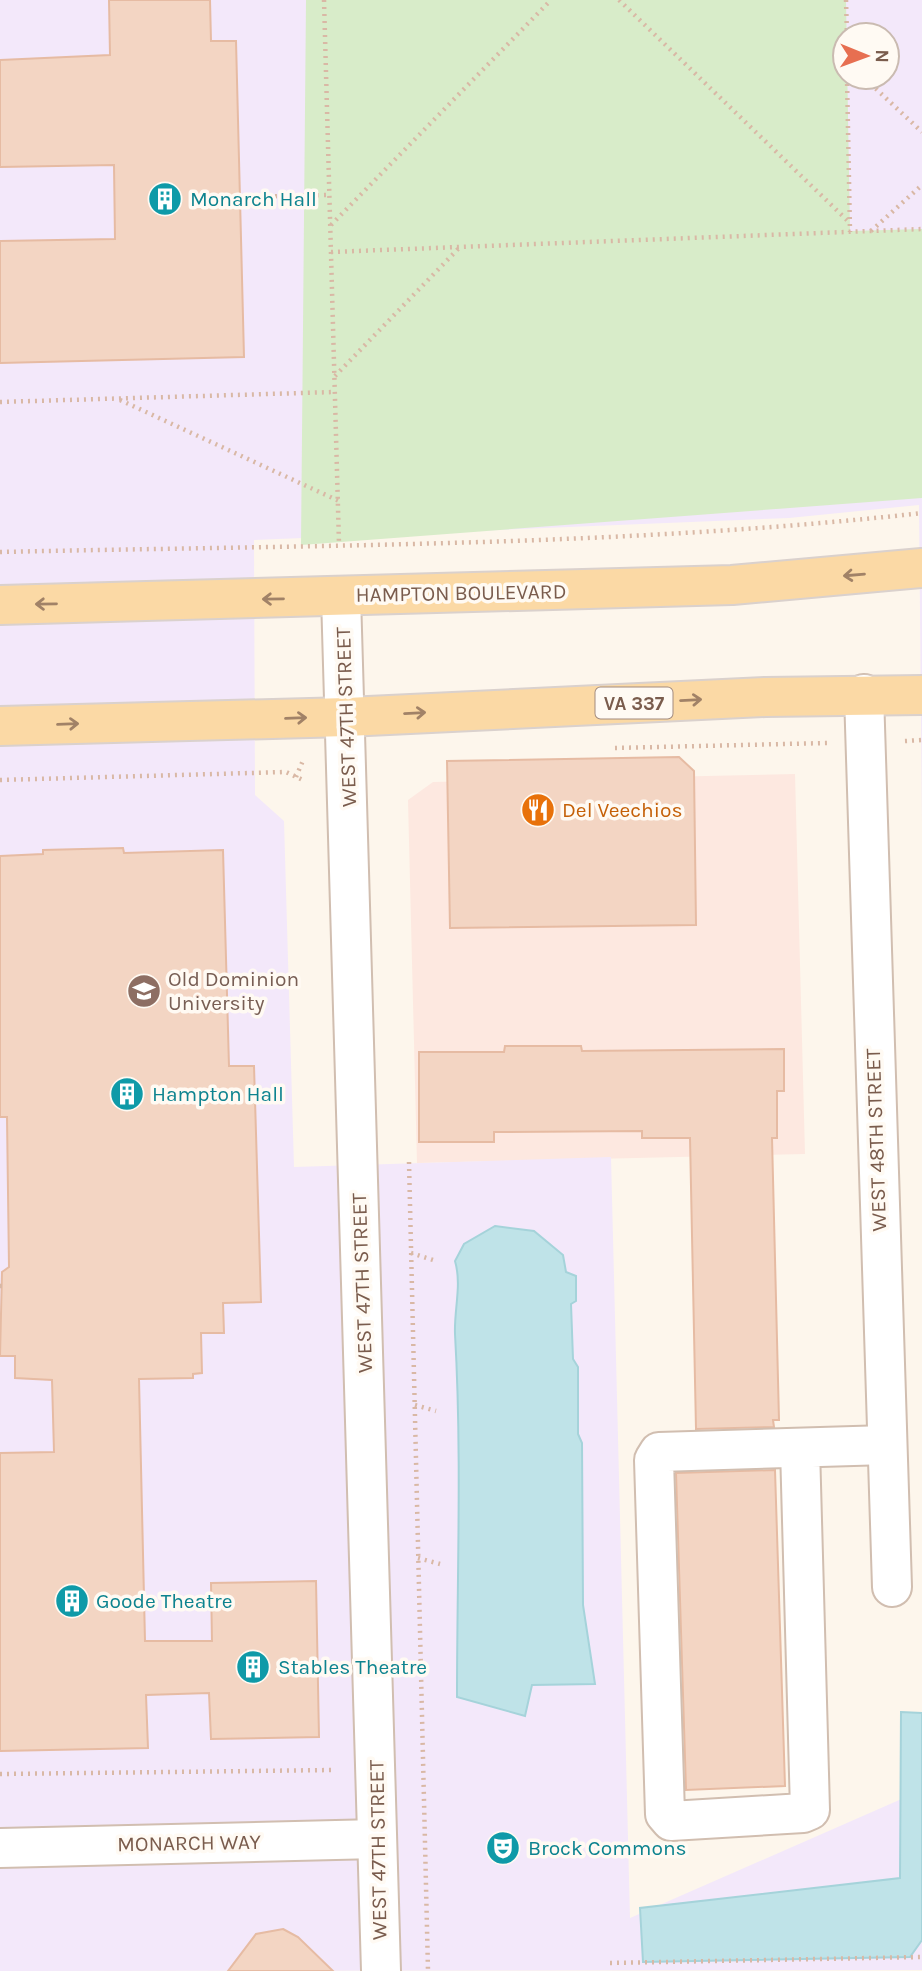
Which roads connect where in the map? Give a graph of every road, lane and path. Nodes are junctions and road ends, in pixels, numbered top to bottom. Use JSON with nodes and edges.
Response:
{"nodes":[{"id":1,"x":324,"y":0,"type":"edge"},
{"id":2,"x":551,"y":0,"type":"edge"},
{"id":3,"x":619,"y":0,"type":"edge"},
{"id":4,"x":846,"y":0,"type":"edge"},
{"id":5,"x":847,"y":21,"type":"edge"},
{"id":6,"x":848,"y":91,"type":"edge"},
{"id":7,"x":878,"y":91,"type":"edge"},
{"id":8,"x":922,"y":132,"type":"edge"},
{"id":9,"x":922,"y":185,"type":"edge"},
{"id":10,"x":330,"y":195,"type":"junction"},
{"id":11,"x":247,"y":197,"type":"dead end"},
{"id":12,"x":850,"y":223,"type":"junction"},
{"id":13,"x":330,"y":225,"type":"junction"},
{"id":14,"x":922,"y":229,"type":"edge"},
{"id":15,"x":871,"y":231,"type":"junction"},
{"id":16,"x":850,"y":232,"type":"junction"},
{"id":17,"x":460,"y":247,"type":"junction"},
{"id":18,"x":331,"y":252,"type":"junction"},
{"id":19,"x":335,"y":376,"type":"junction"},
{"id":20,"x":335,"y":392,"type":"junction"},
{"id":21,"x":118,"y":398,"type":"junction"},
{"id":22,"x":0,"y":402,"type":"edge"},
{"id":23,"x":339,"y":501,"type":"junction"},
{"id":24,"x":922,"y":513,"type":"edge"},
{"id":25,"x":339,"y":544,"type":"junction"},
{"id":26,"x":0,"y":552,"type":"edge"},
{"id":27,"x":922,"y":568,"type":"edge"},
{"id":28,"x":341,"y":596,"type":"junction"},
{"id":29,"x":0,"y":605,"type":"edge"},
{"id":30,"x":864,"y":694,"type":"junction"},
{"id":31,"x":922,"y":695,"type":"edge"},
{"id":32,"x":347,"y":717,"type":"junction"},
{"id":33,"x":0,"y":726,"type":"edge"},
{"id":34,"x":922,"y":740,"type":"edge"},
{"id":35,"x":865,"y":742,"type":"junction"},
{"id":36,"x":614,"y":748,"type":"dead end"},
{"id":37,"x":305,"y":755,"type":"dead end"},
{"id":38,"x":296,"y":777,"type":"junction"},
{"id":39,"x":0,"y":780,"type":"edge"},
{"id":40,"x":307,"y":791,"type":"dead end"},
{"id":41,"x":409,"y":1162,"type":"dead end"},
{"id":42,"x":411,"y":1253,"type":"junction"},
{"id":43,"x":433,"y":1260,"type":"dead end"},
{"id":44,"x":415,"y":1405,"type":"junction"},
{"id":45,"x":436,"y":1411,"type":"dead end"},
{"id":46,"x":887,"y":1445,"type":"junction"},
{"id":47,"x":800,"y":1448,"type":"junction"},
{"id":48,"x":418,"y":1558,"type":"junction"},
{"id":49,"x":440,"y":1564,"type":"dead end"},
{"id":50,"x":892,"y":1587,"type":"dead end"},
{"id":51,"x":334,"y":1756,"type":"dead end"},
{"id":52,"x":0,"y":1774,"type":"edge"},
{"id":53,"x":377,"y":1839,"type":"junction"},
{"id":54,"x":0,"y":1848,"type":"edge"},
{"id":55,"x":922,"y":1957,"type":"edge"},
{"id":56,"x":610,"y":1963,"type":"dead end"},
{"id":57,"x":381,"y":1971,"type":"edge"},
{"id":58,"x":428,"y":1971,"type":"edge"}],
"edges":[{"from":1,"to":10,"type":"path"},
{"from":2,"to":13,"type":"path"},
{"from":3,"to":12,"type":"path"},
{"from":4,"to":5,"type":"path"},
{"from":6,"to":12,"type":"path"},
{"from":7,"to":8,"type":"path"},
{"from":9,"to":15,"type":"path"},
{"from":10,"to":11,"type":"path"},
{"from":10,"to":13,"type":"path"},
{"from":12,"to":16,"type":"path"},
{"from":13,"to":18,"type":"path"},
{"from":14,"to":15,"type":"path"},
{"from":15,"to":16,"type":"path"},
{"from":16,"to":17,"type":"path"},
{"from":17,"to":18,"type":"path"},
{"from":17,"to":19,"type":"path"},
{"from":18,"to":19,"type":"path"},
{"from":19,"to":20,"type":"path"},
{"from":20,"to":21,"type":"path"},
{"from":20,"to":23,"type":"path"},
{"from":21,"to":22,"type":"path"},
{"from":21,"to":23,"type":"path"},
{"from":23,"to":25,"type":"path"},
{"from":24,"to":25,"type":"path"},
{"from":25,"to":26,"type":"path"},
{"from":27,"to":28,"type":"main road","name":"HAMPTON BOULEVARD","one_way":true},
{"from":28,"to":29,"type":"main road","name":"HAMPTON BOULEVARD","one_way":true},
{"from":28,"to":32,"type":"street","name":"WEST 47TH STREET"},
{"from":30,"to":31,"type":"main road","number":"VA 337"},
{"from":32,"to":30,"type":"main road","number":"VA 337","one_way":true},
{"from":30,"to":35,"type":"street","name":"WEST 48TH STREET"},
{"from":33,"to":32,"type":"main road","number":"VA 337","one_way":true},
{"from":32,"to":53,"type":"street","name":"WEST 47TH STREET"},
{"from":34,"to":35,"type":"path"},
{"from":35,"to":36,"type":"path"},
{"from":35,"to":46,"type":"street","name":"WEST 48TH STREET"},
{"from":37,"to":38,"type":"path"},
{"from":38,"to":39,"type":"path"},
{"from":38,"to":40,"type":"path"},
{"from":41,"to":42,"type":"path"},
{"from":42,"to":43,"type":"path"},
{"from":42,"to":44,"type":"path"},
{"from":44,"to":45,"type":"path"},
{"from":44,"to":48,"type":"path"},
{"from":46,"to":47,"type":"street"},
{"from":46,"to":50,"type":"street","name":"WEST 48TH STREET"},
{"from":47,"to":47,"type":"street"},
{"from":48,"to":49,"type":"path"},
{"from":48,"to":58,"type":"path"},
{"from":51,"to":52,"type":"path"},
{"from":53,"to":54,"type":"street","name":"MONARCH WAY"},
{"from":53,"to":57,"type":"street","name":"WEST 47TH STREET"},
{"from":55,"to":56,"type":"path"}]}
